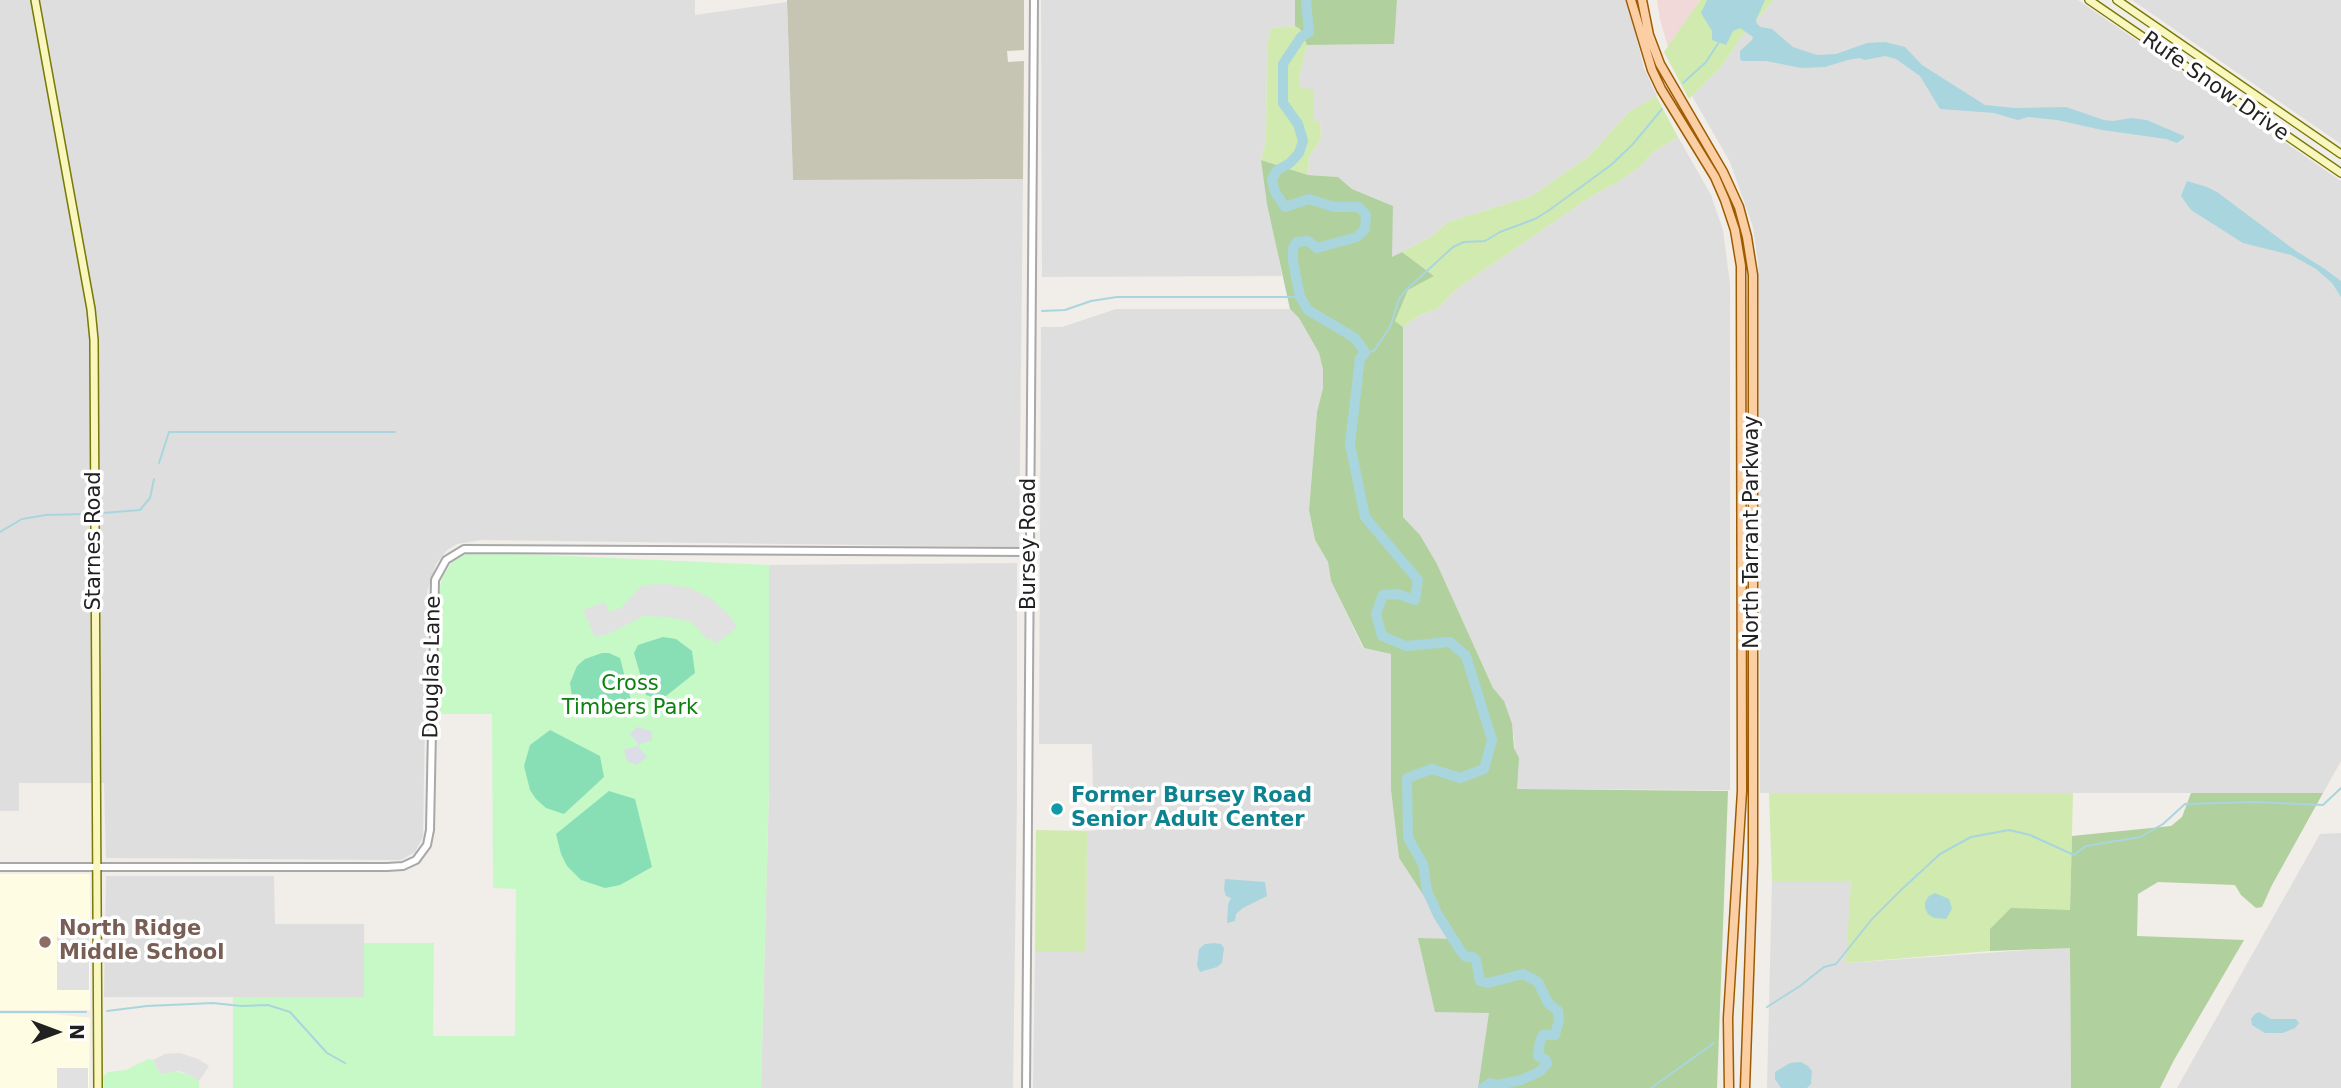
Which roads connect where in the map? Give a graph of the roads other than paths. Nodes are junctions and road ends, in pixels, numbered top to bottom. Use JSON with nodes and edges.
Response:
{"nodes":[{"id":1,"x":35,"y":0,"type":"edge"},
{"id":2,"x":1034,"y":0,"type":"edge"},
{"id":3,"x":1631,"y":0,"type":"edge"},
{"id":4,"x":1642,"y":0,"type":"edge"},
{"id":5,"x":2089,"y":0,"type":"edge"},
{"id":6,"x":2117,"y":0,"type":"edge"},
{"id":7,"x":2341,"y":154,"type":"edge"},
{"id":8,"x":2341,"y":173,"type":"edge"},
{"id":9,"x":1030,"y":552,"type":"junction"},
{"id":10,"x":0,"y":867,"type":"edge"},
{"id":11,"x":97,"y":867,"type":"junction"},
{"id":12,"x":98,"y":1088,"type":"edge"},
{"id":13,"x":1026,"y":1088,"type":"edge"},
{"id":14,"x":1728,"y":1088,"type":"edge"},
{"id":15,"x":1745,"y":1088,"type":"edge"}],
"edges":[{"from":1,"to":11,"type":"main road","name":"Starnes Road"},
{"from":2,"to":9,"type":"street","name":"Bursey Road"},
{"from":3,"to":14,"type":"main road","name":"North Tarrant Parkway"},
{"from":4,"to":15,"type":"main road","name":"North Tarrant Parkway"},
{"from":5,"to":8,"type":"main road","name":"Rufe Snow Drive"},
{"from":6,"to":7,"type":"main road","name":"Rufe Snow Drive"},
{"from":9,"to":11,"type":"street","name":"Douglas Lane"},
{"from":9,"to":13,"type":"street","name":"Bursey Road"},
{"from":10,"to":11,"type":"street","name":"Douglas Lane"},
{"from":11,"to":12,"type":"main road","name":"Starnes Road"}]}
